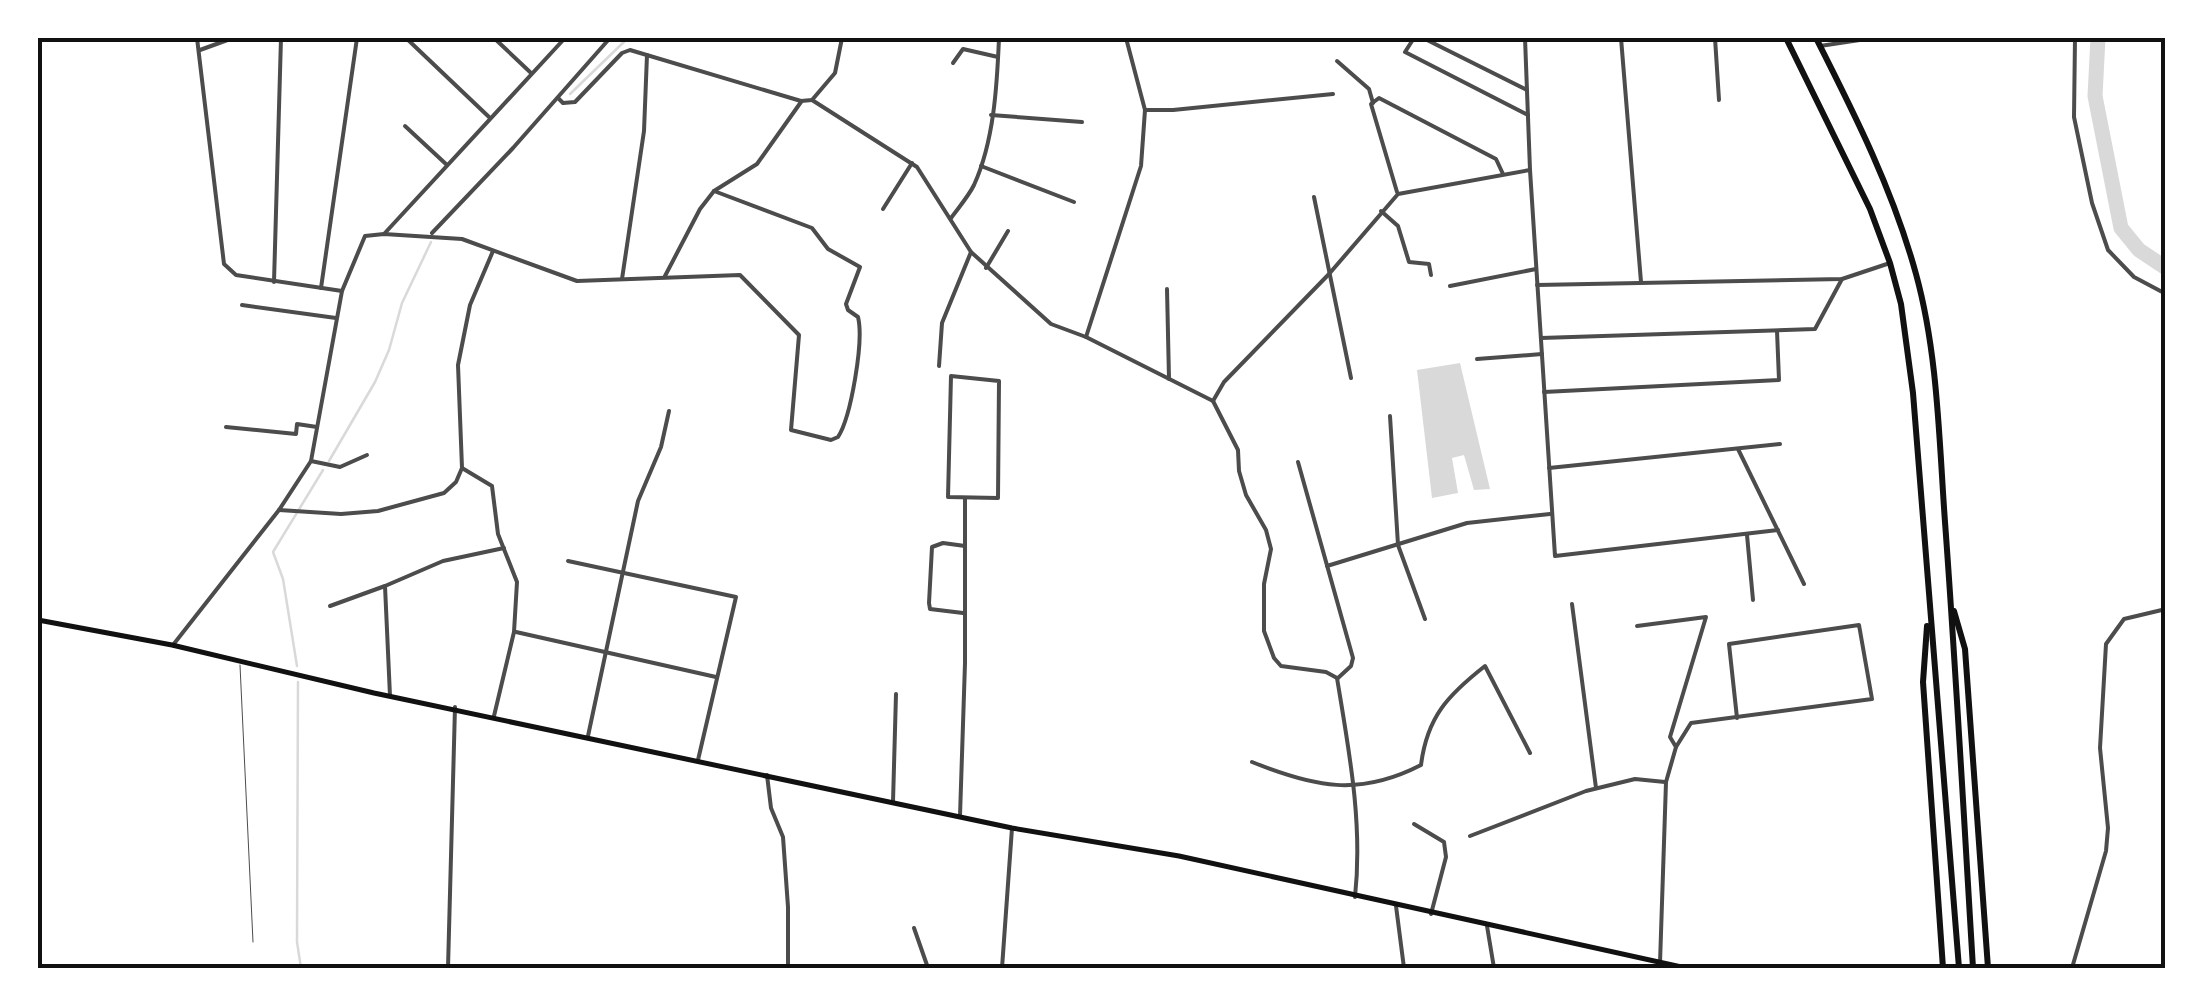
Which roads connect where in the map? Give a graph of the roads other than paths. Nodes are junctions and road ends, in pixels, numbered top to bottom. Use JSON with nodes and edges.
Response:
{"nodes":[{"id":1,"x":197,"y":38,"type":"edge"},
{"id":2,"x":233,"y":38,"type":"edge"},
{"id":3,"x":281,"y":38,"type":"edge"},
{"id":4,"x":357,"y":38,"type":"edge"},
{"id":5,"x":406,"y":38,"type":"edge"},
{"id":6,"x":494,"y":38,"type":"edge"},
{"id":7,"x":566,"y":38,"type":"edge"},
{"id":8,"x":610,"y":38,"type":"edge"},
{"id":9,"x":842,"y":38,"type":"edge"},
{"id":10,"x":999,"y":38,"type":"edge"},
{"id":11,"x":1126,"y":38,"type":"edge"},
{"id":12,"x":1414,"y":38,"type":"edge"},
{"id":13,"x":1423,"y":38,"type":"edge"},
{"id":14,"x":1526,"y":38,"type":"edge"},
{"id":15,"x":1621,"y":38,"type":"edge"},
{"id":16,"x":1715,"y":38,"type":"edge"},
{"id":17,"x":1786,"y":38,"type":"edge"},
{"id":18,"x":1873,"y":38,"type":"edge"},
{"id":19,"x":2075,"y":38,"type":"edge"},
{"id":20,"x":1818,"y":42,"type":"edge"},
{"id":21,"x":200,"y":50,"type":"junction"},
{"id":22,"x":646,"y":54,"type":"junction"},
{"id":23,"x":998,"y":57,"type":"junction"},
{"id":24,"x":1337,"y":61,"type":"dead end"},
{"id":25,"x":953,"y":63,"type":"dead end"},
{"id":26,"x":532,"y":73,"type":"junction"},
{"id":27,"x":1527,"y":90,"type":"junction"},
{"id":28,"x":1334,"y":94,"type":"dead end"},
{"id":29,"x":558,"y":98,"type":"junction"},
{"id":30,"x":812,"y":100,"type":"junction"},
{"id":31,"x":1719,"y":100,"type":"dead end"},
{"id":32,"x":801,"y":101,"type":"junction"},
{"id":33,"x":1373,"y":103,"type":"junction"},
{"id":34,"x":1145,"y":110,"type":"junction"},
{"id":35,"x":991,"y":114,"type":"junction"},
{"id":36,"x":1528,"y":116,"type":"junction"},
{"id":37,"x":490,"y":118,"type":"junction"},
{"id":38,"x":1082,"y":122,"type":"dead end"},
{"id":39,"x":405,"y":126,"type":"dead end"},
{"id":40,"x":912,"y":163,"type":"junction"},
{"id":41,"x":446,"y":165,"type":"junction"},
{"id":42,"x":980,"y":166,"type":"junction"},
{"id":43,"x":1530,"y":170,"type":"junction"},
{"id":44,"x":1503,"y":174,"type":"junction"},
{"id":45,"x":714,"y":191,"type":"junction"},
{"id":46,"x":1398,"y":194,"type":"junction"},
{"id":47,"x":1314,"y":197,"type":"dead end"},
{"id":48,"x":1074,"y":202,"type":"dead end"},
{"id":49,"x":883,"y":208,"type":"dead end"},
{"id":50,"x":1381,"y":210,"type":"junction"},
{"id":51,"x":951,"y":218,"type":"junction"},
{"id":52,"x":1008,"y":231,"type":"dead end"},
{"id":53,"x":384,"y":234,"type":"junction"},
{"id":54,"x":430,"y":235,"type":"junction"},
{"id":55,"x":493,"y":250,"type":"junction"},
{"id":56,"x":971,"y":252,"type":"junction"},
{"id":57,"x":1890,"y":263,"type":"junction"},
{"id":58,"x":986,"y":268,"type":"junction"},
{"id":59,"x":1536,"y":269,"type":"junction"},
{"id":60,"x":1329,"y":274,"type":"junction"},
{"id":61,"x":1431,"y":274,"type":"dead end"},
{"id":62,"x":666,"y":276,"type":"junction"},
{"id":63,"x":622,"y":278,"type":"junction"},
{"id":64,"x":1842,"y":280,"type":"junction"},
{"id":65,"x":274,"y":282,"type":"junction"},
{"id":66,"x":1640,"y":282,"type":"junction"},
{"id":67,"x":1538,"y":285,"type":"junction"},
{"id":68,"x":1450,"y":286,"type":"dead end"},
{"id":69,"x":321,"y":288,"type":"junction"},
{"id":70,"x":1167,"y":289,"type":"dead end"},
{"id":71,"x":342,"y":291,"type":"junction"},
{"id":72,"x":2166,"y":294,"type":"edge"},
{"id":73,"x":242,"y":305,"type":"dead end"},
{"id":74,"x":338,"y":318,"type":"junction"},
{"id":75,"x":1777,"y":331,"type":"junction"},
{"id":76,"x":1086,"y":337,"type":"junction"},
{"id":77,"x":1541,"y":338,"type":"junction"},
{"id":78,"x":1542,"y":354,"type":"junction"},
{"id":79,"x":1477,"y":359,"type":"dead end"},
{"id":80,"x":940,"y":366,"type":"dead end"},
{"id":81,"x":1351,"y":378,"type":"dead end"},
{"id":82,"x":1168,"y":380,"type":"junction"},
{"id":83,"x":1544,"y":392,"type":"junction"},
{"id":84,"x":1213,"y":400,"type":"junction"},
{"id":85,"x":668,"y":411,"type":"dead end"},
{"id":86,"x":1390,"y":416,"type":"dead end"},
{"id":87,"x":226,"y":426,"type":"dead end"},
{"id":88,"x":318,"y":427,"type":"junction"},
{"id":89,"x":1780,"y":444,"type":"dead end"},
{"id":90,"x":1737,"y":448,"type":"junction"},
{"id":91,"x":367,"y":455,"type":"dead end"},
{"id":92,"x":311,"y":461,"type":"junction"},
{"id":93,"x":1298,"y":462,"type":"dead end"},
{"id":94,"x":462,"y":468,"type":"junction"},
{"id":95,"x":1549,"y":468,"type":"junction"},
{"id":96,"x":965,"y":498,"type":"junction"},
{"id":97,"x":279,"y":510,"type":"junction"},
{"id":98,"x":1552,"y":513,"type":"junction"},
{"id":99,"x":1778,"y":530,"type":"junction"},
{"id":100,"x":1746,"y":534,"type":"junction"},
{"id":101,"x":1398,"y":545,"type":"junction"},
{"id":102,"x":965,"y":546,"type":"junction"},
{"id":103,"x":504,"y":548,"type":"junction"},
{"id":104,"x":568,"y":560,"type":"dead end"},
{"id":105,"x":1327,"y":566,"type":"junction"},
{"id":106,"x":624,"y":573,"type":"junction"},
{"id":107,"x":1804,"y":584,"type":"dead end"},
{"id":108,"x":385,"y":586,"type":"junction"},
{"id":109,"x":1753,"y":600,"type":"dead end"},
{"id":110,"x":1951,"y":600,"type":"junction"},
{"id":111,"x":1929,"y":602,"type":"junction"},
{"id":112,"x":1572,"y":604,"type":"dead end"},
{"id":113,"x":330,"y":606,"type":"dead end"},
{"id":114,"x":2166,"y":608,"type":"edge"},
{"id":115,"x":965,"y":613,"type":"junction"},
{"id":116,"x":1426,"y":619,"type":"dead end"},
{"id":117,"x":38,"y":620,"type":"edge"},
{"id":118,"x":1637,"y":626,"type":"dead end"},
{"id":119,"x":514,"y":632,"type":"junction"},
{"id":120,"x":172,"y":646,"type":"junction"},
{"id":121,"x":606,"y":654,"type":"junction"},
{"id":122,"x":240,"y":660,"type":"junction"},
{"id":123,"x":716,"y":677,"type":"junction"},
{"id":124,"x":1337,"y":678,"type":"junction"},
{"id":125,"x":896,"y":694,"type":"dead end"},
{"id":126,"x":390,"y":696,"type":"junction"},
{"id":127,"x":455,"y":708,"type":"junction"},
{"id":128,"x":494,"y":716,"type":"junction"},
{"id":129,"x":1737,"y":718,"type":"junction"},
{"id":130,"x":588,"y":736,"type":"junction"},
{"id":131,"x":1676,"y":747,"type":"junction"},
{"id":132,"x":1530,"y":752,"type":"dead end"},
{"id":133,"x":698,"y":760,"type":"junction"},
{"id":134,"x":1252,"y":762,"type":"dead end"},
{"id":135,"x":767,"y":775,"type":"junction"},
{"id":136,"x":1666,"y":782,"type":"junction"},
{"id":137,"x":1355,"y":787,"type":"junction"},
{"id":138,"x":1596,"y":788,"type":"junction"},
{"id":139,"x":893,"y":802,"type":"junction"},
{"id":140,"x":960,"y":816,"type":"junction"},
{"id":141,"x":1414,"y":824,"type":"dead end"},
{"id":142,"x":1012,"y":828,"type":"junction"},
{"id":143,"x":1470,"y":836,"type":"dead end"},
{"id":144,"x":1355,"y":897,"type":"junction"},
{"id":145,"x":1396,"y":906,"type":"junction"},
{"id":146,"x":1430,"y":914,"type":"junction"},
{"id":147,"x":1487,"y":926,"type":"junction"},
{"id":148,"x":914,"y":928,"type":"dead end"},
{"id":149,"x":253,"y":942,"type":"dead end"},
{"id":150,"x":1660,"y":963,"type":"junction"},
{"id":151,"x":448,"y":968,"type":"edge"},
{"id":152,"x":788,"y":968,"type":"edge"},
{"id":153,"x":928,"y":968,"type":"edge"},
{"id":154,"x":1002,"y":968,"type":"edge"},
{"id":155,"x":1404,"y":968,"type":"edge"},
{"id":156,"x":1494,"y":968,"type":"edge"},
{"id":157,"x":1686,"y":968,"type":"edge"},
{"id":158,"x":1940,"y":968,"type":"edge"},
{"id":159,"x":1959,"y":968,"type":"edge"},
{"id":160,"x":1972,"y":968,"type":"edge"},
{"id":161,"x":1988,"y":968,"type":"edge"},
{"id":162,"x":2072,"y":968,"type":"edge"}],
"edges":[{"from":1,"to":21,"type":"street"},
{"from":2,"to":21,"type":"street"},
{"from":3,"to":65,"type":"street"},
{"from":4,"to":69,"type":"street"},
{"from":5,"to":37,"type":"street"},
{"from":6,"to":26,"type":"street"},
{"from":7,"to":26,"type":"street"},
{"from":8,"to":29,"type":"street"},
{"from":9,"to":30,"type":"street"},
{"from":10,"to":23,"type":"street"},
{"from":11,"to":34,"type":"street"},
{"from":12,"to":36,"type":"street"},
{"from":13,"to":27,"type":"street"},
{"from":14,"to":27,"type":"street"},
{"from":15,"to":66,"type":"street"},
{"from":16,"to":31,"type":"street"},
{"from":17,"to":57,"type":"main road"},
{"from":18,"to":20,"type":"street"},
{"from":19,"to":72,"type":"street"},
{"from":20,"to":110,"type":"main road"},
{"from":21,"to":65,"type":"street"},
{"from":22,"to":29,"type":"street"},
{"from":22,"to":32,"type":"street"},
{"from":22,"to":63,"type":"street"},
{"from":23,"to":25,"type":"street"},
{"from":23,"to":35,"type":"street"},
{"from":24,"to":33,"type":"street"},
{"from":26,"to":37,"type":"street"},
{"from":27,"to":36,"type":"street"},
{"from":28,"to":34,"type":"street"},
{"from":29,"to":54,"type":"street"},
{"from":30,"to":32,"type":"street"},
{"from":30,"to":40,"type":"street"},
{"from":32,"to":45,"type":"street"},
{"from":33,"to":44,"type":"street"},
{"from":33,"to":46,"type":"street"},
{"from":34,"to":76,"type":"street"},
{"from":35,"to":38,"type":"street"},
{"from":35,"to":42,"type":"street"},
{"from":36,"to":43,"type":"street"},
{"from":37,"to":41,"type":"street"},
{"from":39,"to":41,"type":"street"},
{"from":40,"to":49,"type":"street"},
{"from":40,"to":51,"type":"street"},
{"from":41,"to":53,"type":"street"},
{"from":42,"to":48,"type":"street"},
{"from":42,"to":51,"type":"street"},
{"from":43,"to":44,"type":"street"},
{"from":43,"to":59,"type":"street"},
{"from":44,"to":46,"type":"street"},
{"from":45,"to":62,"type":"street"},
{"from":45,"to":62,"type":"street"},
{"from":46,"to":50,"type":"street"},
{"from":47,"to":60,"type":"street"},
{"from":50,"to":60,"type":"street"},
{"from":50,"to":61,"type":"street"},
{"from":51,"to":56,"type":"street"},
{"from":52,"to":58,"type":"street"},
{"from":53,"to":54,"type":"street"},
{"from":53,"to":71,"type":"street"},
{"from":54,"to":55,"type":"street"},
{"from":55,"to":63,"type":"street"},
{"from":55,"to":94,"type":"street"},
{"from":56,"to":58,"type":"street"},
{"from":56,"to":80,"type":"street"},
{"from":57,"to":64,"type":"street"},
{"from":57,"to":111,"type":"main road"},
{"from":58,"to":76,"type":"street"},
{"from":59,"to":67,"type":"street"},
{"from":59,"to":68,"type":"street"},
{"from":60,"to":81,"type":"street"},
{"from":60,"to":84,"type":"street"},
{"from":62,"to":63,"type":"street"},
{"from":64,"to":66,"type":"street"},
{"from":64,"to":75,"type":"street"},
{"from":65,"to":69,"type":"street"},
{"from":66,"to":67,"type":"street"},
{"from":67,"to":77,"type":"street"},
{"from":69,"to":71,"type":"street"},
{"from":70,"to":82,"type":"street"},
{"from":71,"to":74,"type":"street"},
{"from":73,"to":74,"type":"street"},
{"from":74,"to":88,"type":"street"},
{"from":75,"to":77,"type":"street"},
{"from":75,"to":83,"type":"street"},
{"from":76,"to":82,"type":"street"},
{"from":77,"to":78,"type":"street"},
{"from":78,"to":79,"type":"street"},
{"from":78,"to":83,"type":"street"},
{"from":82,"to":84,"type":"street"},
{"from":83,"to":95,"type":"street"},
{"from":84,"to":124,"type":"street"},
{"from":85,"to":106,"type":"street"},
{"from":86,"to":101,"type":"street"},
{"from":87,"to":88,"type":"street"},
{"from":88,"to":92,"type":"street"},
{"from":89,"to":90,"type":"street"},
{"from":90,"to":95,"type":"street"},
{"from":90,"to":99,"type":"street"},
{"from":91,"to":92,"type":"street"},
{"from":92,"to":97,"type":"street"},
{"from":93,"to":105,"type":"street"},
{"from":94,"to":97,"type":"street"},
{"from":94,"to":103,"type":"street"},
{"from":95,"to":98,"type":"street"},
{"from":96,"to":96,"type":"street"},
{"from":96,"to":102,"type":"street"},
{"from":97,"to":120,"type":"street"},
{"from":98,"to":100,"type":"street"},
{"from":98,"to":101,"type":"street"},
{"from":99,"to":100,"type":"street"},
{"from":99,"to":107,"type":"street"},
{"from":100,"to":109,"type":"street"},
{"from":101,"to":105,"type":"street"},
{"from":101,"to":116,"type":"street"},
{"from":102,"to":115,"type":"street"},
{"from":102,"to":115,"type":"street"},
{"from":103,"to":108,"type":"street"},
{"from":103,"to":119,"type":"street"},
{"from":104,"to":106,"type":"street"},
{"from":105,"to":124,"type":"street"},
{"from":106,"to":121,"type":"street"},
{"from":106,"to":123,"type":"street"},
{"from":108,"to":113,"type":"street"},
{"from":108,"to":126,"type":"street"},
{"from":110,"to":160,"type":"main road"},
{"from":110,"to":161,"type":"main road"},
{"from":111,"to":158,"type":"main road"},
{"from":111,"to":159,"type":"main road"},
{"from":112,"to":138,"type":"street"},
{"from":114,"to":162,"type":"street"},
{"from":115,"to":140,"type":"street"},
{"from":117,"to":120,"type":"main road"},
{"from":118,"to":131,"type":"street"},
{"from":119,"to":121,"type":"street"},
{"from":119,"to":128,"type":"street"},
{"from":120,"to":122,"type":"main road"},
{"from":121,"to":123,"type":"street"},
{"from":121,"to":130,"type":"street"},
{"from":122,"to":126,"type":"main road"},
{"from":122,"to":149,"type":"lane"},
{"from":123,"to":133,"type":"street"},
{"from":124,"to":137,"type":"street"},
{"from":125,"to":139,"type":"street"},
{"from":126,"to":127,"type":"main road"},
{"from":127,"to":128,"type":"main road"},
{"from":127,"to":151,"type":"street"},
{"from":128,"to":130,"type":"main road"},
{"from":129,"to":129,"type":"street"},
{"from":129,"to":131,"type":"street"},
{"from":130,"to":133,"type":"main road"},
{"from":131,"to":136,"type":"street"},
{"from":132,"to":137,"type":"street"},
{"from":133,"to":135,"type":"main road"},
{"from":134,"to":137,"type":"street"},
{"from":135,"to":139,"type":"main road"},
{"from":135,"to":152,"type":"street"},
{"from":136,"to":138,"type":"street"},
{"from":136,"to":150,"type":"street"},
{"from":137,"to":144,"type":"street"},
{"from":138,"to":143,"type":"street"},
{"from":139,"to":140,"type":"main road"},
{"from":140,"to":142,"type":"main road"},
{"from":141,"to":146,"type":"street"},
{"from":142,"to":144,"type":"main road"},
{"from":142,"to":154,"type":"street"},
{"from":144,"to":145,"type":"main road"},
{"from":145,"to":146,"type":"main road"},
{"from":145,"to":155,"type":"street"},
{"from":146,"to":147,"type":"main road"},
{"from":147,"to":150,"type":"main road"},
{"from":147,"to":156,"type":"street"},
{"from":148,"to":153,"type":"street"},
{"from":150,"to":157,"type":"main road"}]}
